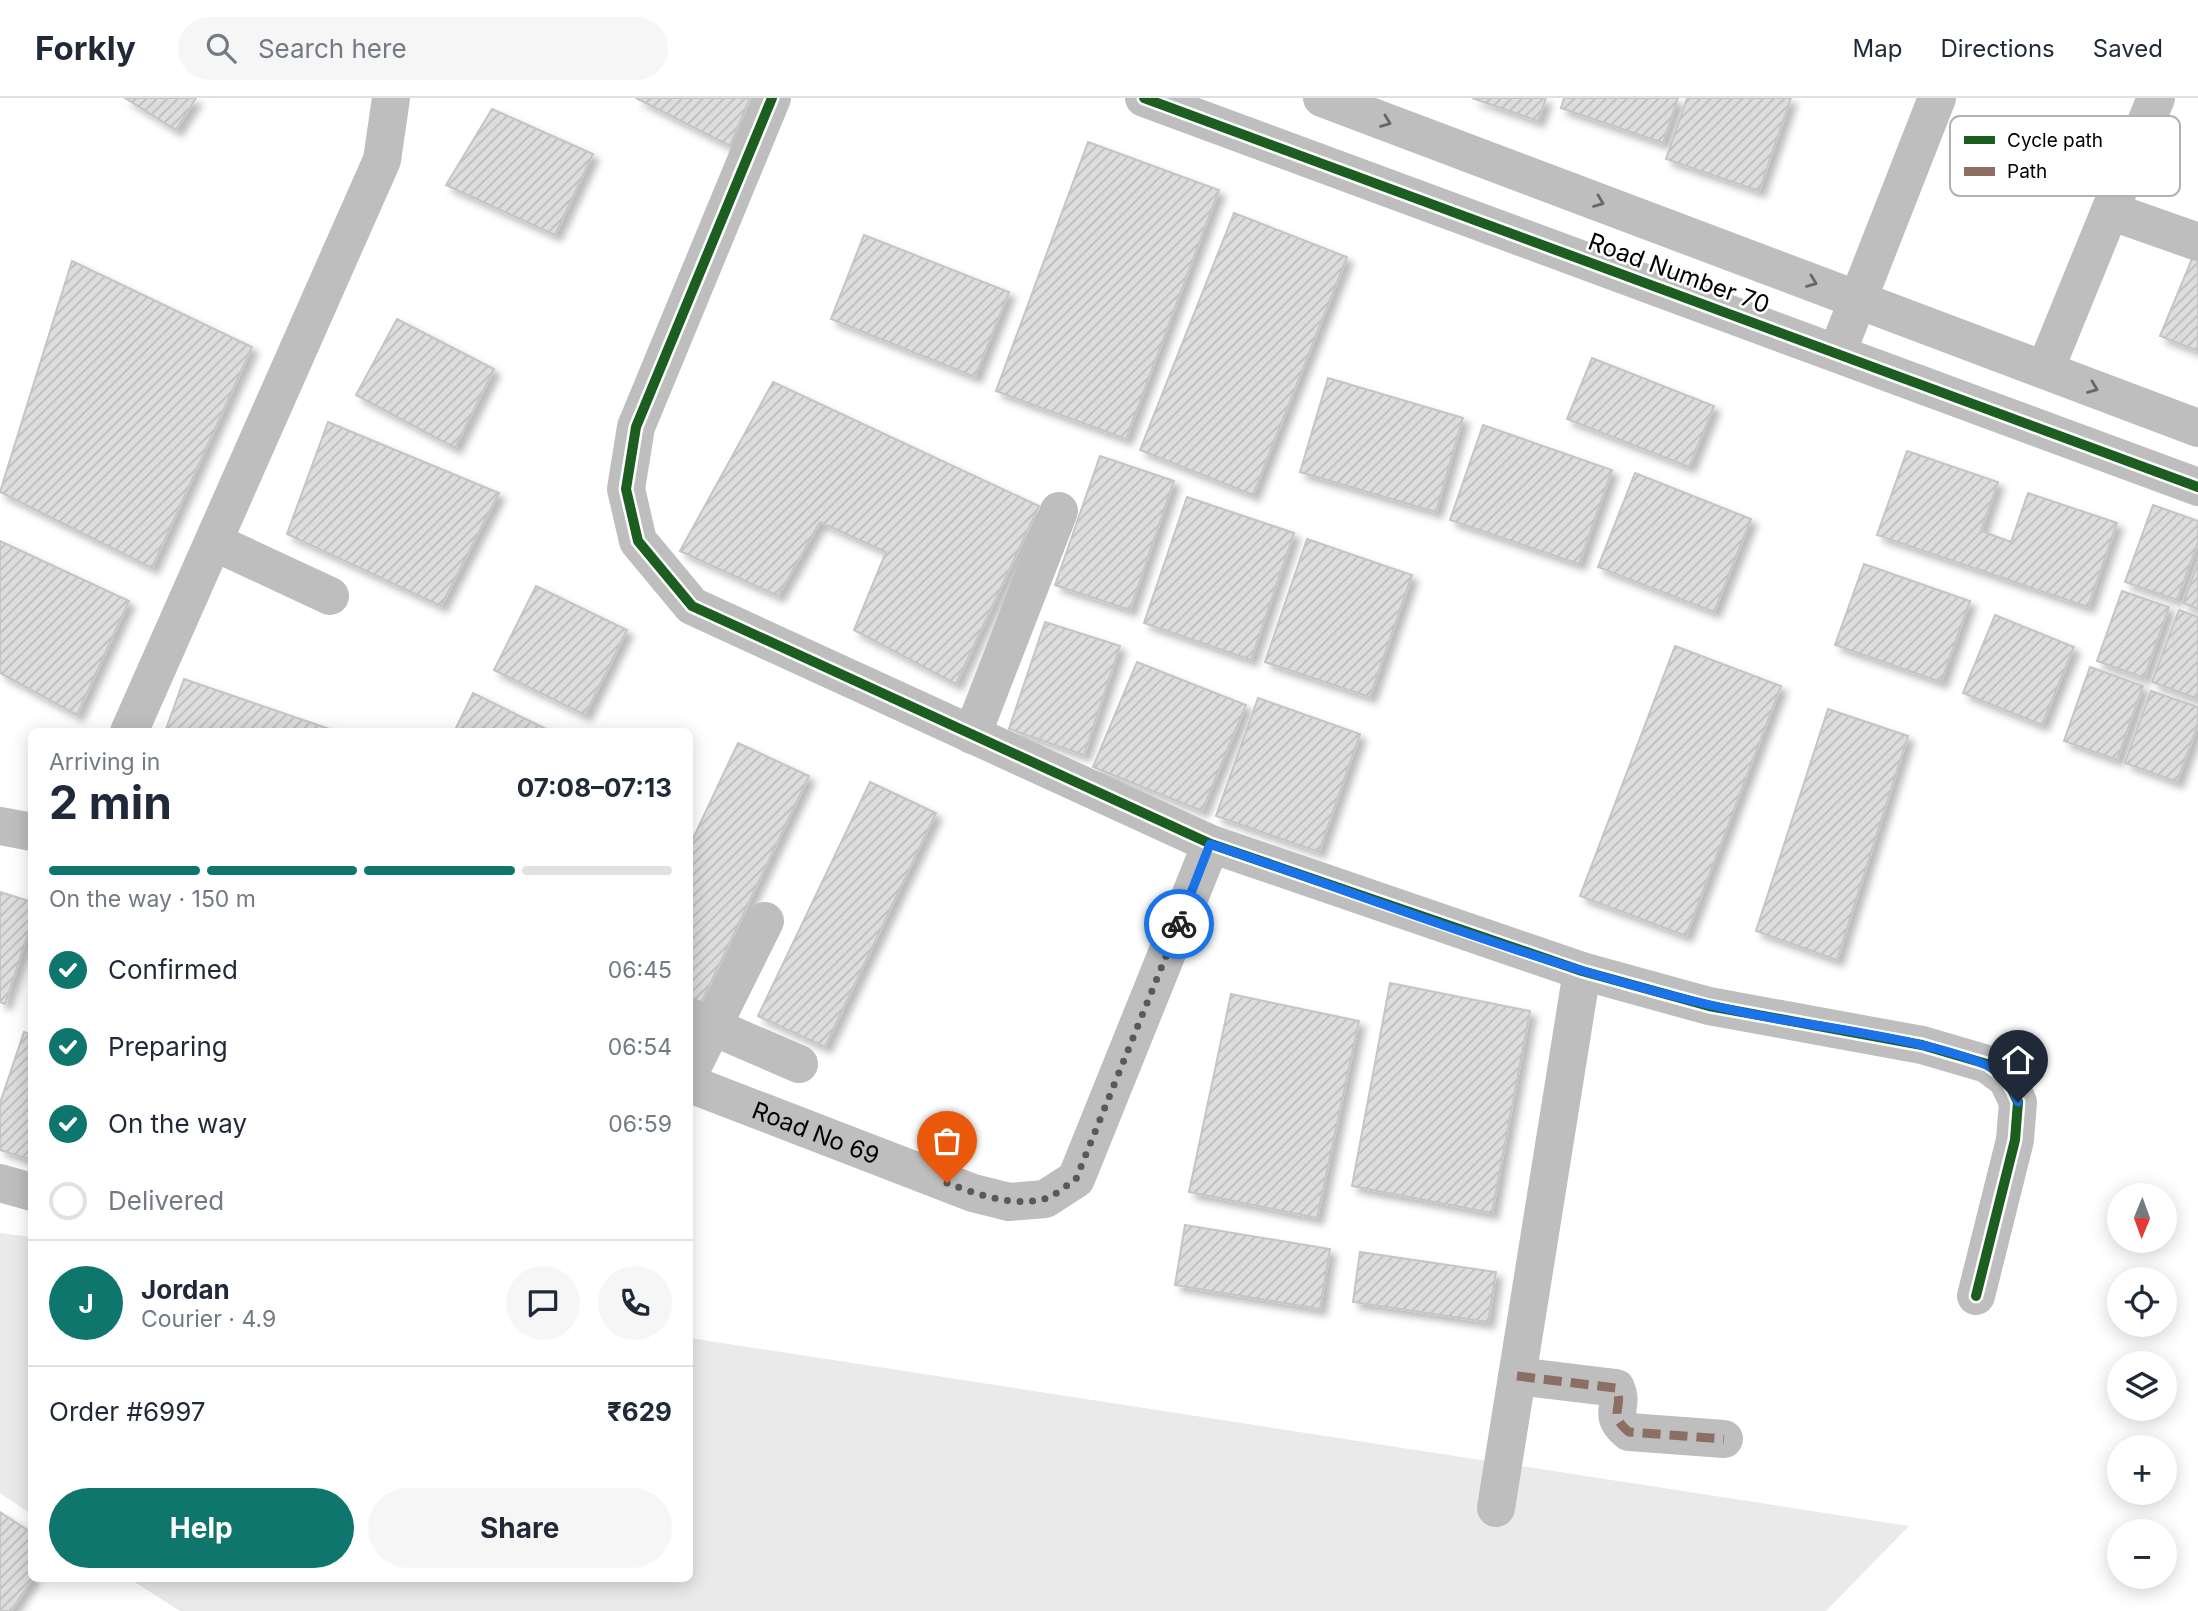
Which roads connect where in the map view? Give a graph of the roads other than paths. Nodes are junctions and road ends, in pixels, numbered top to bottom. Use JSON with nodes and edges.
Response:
{"nodes":[{"id":1,"x":391,"y":98,"type":"edge"},
{"id":2,"x":772,"y":98,"type":"edge"},
{"id":3,"x":1144,"y":98,"type":"edge"},
{"id":4,"x":1322,"y":98,"type":"edge"},
{"id":5,"x":1937,"y":98,"type":"edge"},
{"id":6,"x":2156,"y":98,"type":"edge"},
{"id":7,"x":2149,"y":116,"type":"edge"},
{"id":8,"x":2116,"y":196,"type":"edge"},
{"id":9,"x":2110,"y":211,"type":"junction"},
{"id":10,"x":2198,"y":242,"type":"edge"},
{"id":11,"x":1858,"y":300,"type":"junction"},
{"id":12,"x":1837,"y":353,"type":"junction"},
{"id":13,"x":2045,"y":370,"type":"junction"},
{"id":14,"x":2198,"y":428,"type":"edge"},
{"id":15,"x":2198,"y":487,"type":"edge"},
{"id":16,"x":1059,"y":511,"type":"dead end"},
{"id":17,"x":214,"y":542,"type":"junction"},
{"id":18,"x":330,"y":596,"type":"dead end"},
{"id":19,"x":131,"y":728,"type":"edge"},
{"id":20,"x":972,"y":735,"type":"junction"},
{"id":21,"x":0,"y":826,"type":"edge"},
{"id":22,"x":28,"y":831,"type":"edge"},
{"id":23,"x":1210,"y":844,"type":"junction"},
{"id":24,"x":765,"y":921,"type":"dead end"},
{"id":25,"x":1581,"y":971,"type":"junction"},
{"id":26,"x":701,"y":1022,"type":"edge"},
{"id":27,"x":693,"y":1058,"type":"edge"},
{"id":28,"x":799,"y":1064,"type":"dead end"},
{"id":29,"x":693,"y":1085,"type":"edge"},
{"id":30,"x":0,"y":1183,"type":"edge"},
{"id":31,"x":28,"y":1191,"type":"edge"},
{"id":32,"x":1976,"y":1296,"type":"dead end"},
{"id":33,"x":1517,"y":1376,"type":"junction"},
{"id":34,"x":1724,"y":1439,"type":"dead end"},
{"id":35,"x":1496,"y":1508,"type":"dead end"}],
"edges":[{"from":1,"to":17,"type":"street"},
{"from":2,"to":20,"type":"street"},
{"from":3,"to":12,"type":"street","name":"Road Number 70"},
{"from":4,"to":11,"type":"street","one_way":true},
{"from":5,"to":11,"type":"street"},
{"from":6,"to":7,"type":"street"},
{"from":8,"to":9,"type":"street"},
{"from":9,"to":10,"type":"street"},
{"from":9,"to":13,"type":"street"},
{"from":11,"to":12,"type":"street"},
{"from":11,"to":13,"type":"street"},
{"from":12,"to":15,"type":"street","name":"Road Number 70"},
{"from":13,"to":14,"type":"street","one_way":true},
{"from":16,"to":20,"type":"street"},
{"from":17,"to":18,"type":"street"},
{"from":17,"to":19,"type":"street"},
{"from":20,"to":23,"type":"street"},
{"from":21,"to":22,"type":"street"},
{"from":23,"to":25,"type":"street"},
{"from":23,"to":29,"type":"street","name":"Road No 69"},
{"from":24,"to":26,"type":"street"},
{"from":25,"to":32,"type":"street"},
{"from":25,"to":33,"type":"street"},
{"from":26,"to":27,"type":"street"},
{"from":26,"to":28,"type":"street"},
{"from":30,"to":31,"type":"street"},
{"from":33,"to":34,"type":"street"},
{"from":33,"to":35,"type":"street"}]}
